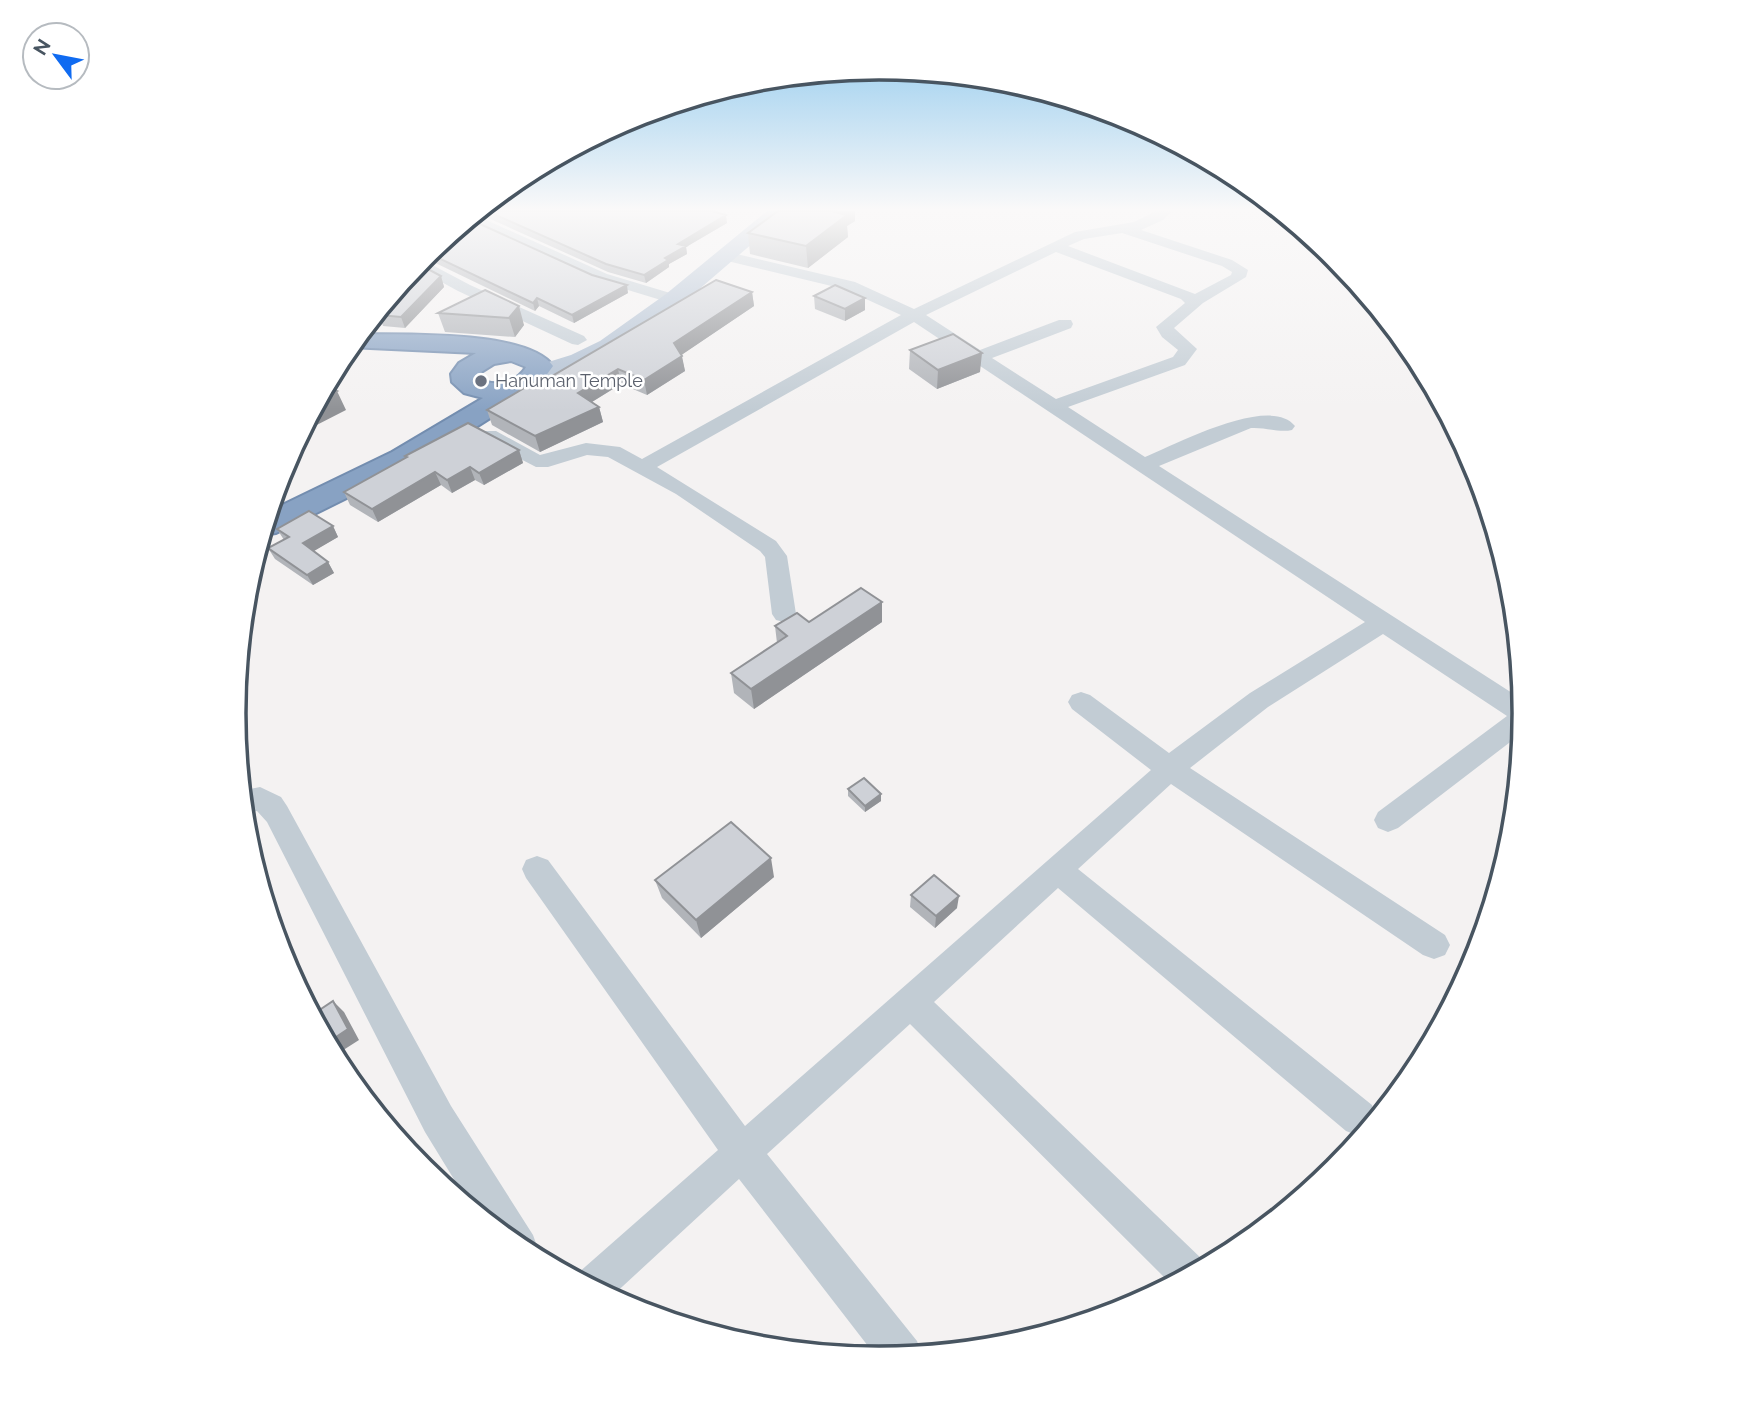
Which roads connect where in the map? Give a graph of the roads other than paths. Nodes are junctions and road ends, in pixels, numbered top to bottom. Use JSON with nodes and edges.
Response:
{"nodes":[{"id":1,"x":445,"y":278,"type":"edge"},
{"id":2,"x":603,"y":278,"type":"edge"},
{"id":3,"x":699,"y":278,"type":"edge"},
{"id":4,"x":817,"y":278,"type":"edge"},
{"id":5,"x":992,"y":278,"type":"edge"},
{"id":6,"x":1138,"y":278,"type":"edge"},
{"id":7,"x":1237,"y":278,"type":"edge"},
{"id":8,"x":674,"y":299,"type":"junction"},
{"id":9,"x":1195,"y":301,"type":"junction"},
{"id":10,"x":914,"y":315,"type":"junction"},
{"id":11,"x":646,"y":319,"type":"junction"},
{"id":12,"x":1065,"y":324,"type":"dead end"},
{"id":13,"x":578,"y":340,"type":"junction"},
{"id":14,"x":368,"y":341,"type":"edge"},
{"id":15,"x":358,"y":355,"type":"edge"},
{"id":16,"x":979,"y":357,"type":"junction"},
{"id":17,"x":523,"y":367,"type":"junction"},
{"id":18,"x":471,"y":377,"type":"junction"},
{"id":19,"x":1054,"y":407,"type":"junction"},
{"id":20,"x":467,"y":422,"type":"junction"},
{"id":21,"x":1285,"y":426,"type":"dead end"},
{"id":22,"x":1143,"y":464,"type":"junction"},
{"id":23,"x":642,"y":467,"type":"junction"},
{"id":24,"x":314,"y":499,"type":"junction"},
{"id":25,"x":277,"y":519,"type":"edge"},
{"id":26,"x":784,"y":614,"type":"dead end"},
{"id":27,"x":1382,"y":623,"type":"junction"},
{"id":28,"x":1081,"y":702,"type":"dead end"},
{"id":29,"x":1512,"y":708,"type":"edge"},
{"id":30,"x":1512,"y":725,"type":"edge"},
{"id":31,"x":1170,"y":769,"type":"junction"},
{"id":32,"x":252,"y":800,"type":"edge"},
{"id":33,"x":1388,"y":820,"type":"dead end"},
{"id":34,"x":537,"y":869,"type":"dead end"},
{"id":35,"x":1057,"y":870,"type":"junction"},
{"id":36,"x":1434,"y":945,"type":"dead end"},
{"id":37,"x":910,"y":1001,"type":"junction"},
{"id":38,"x":1359,"y":1118,"type":"dead end"},
{"id":39,"x":741,"y":1153,"type":"junction"},
{"id":40,"x":502,"y":1222,"type":"edge"},
{"id":41,"x":1183,"y":1268,"type":"edge"},
{"id":42,"x":599,"y":1281,"type":"edge"},
{"id":43,"x":894,"y":1346,"type":"edge"}],
"edges":[{"from":1,"to":13,"type":"street"},
{"from":2,"to":8,"type":"street"},
{"from":3,"to":8,"type":"main road"},
{"from":4,"to":10,"type":"street"},
{"from":5,"to":10,"type":"street"},
{"from":6,"to":9,"type":"street"},
{"from":7,"to":9,"type":"street"},
{"from":8,"to":11,"type":"main road"},
{"from":9,"to":19,"type":"street"},
{"from":10,"to":16,"type":"street"},
{"from":10,"to":23,"type":"street"},
{"from":11,"to":13,"type":"main road"},
{"from":11,"to":17,"type":"main road"},
{"from":12,"to":16,"type":"street"},
{"from":13,"to":17,"type":"main road"},
{"from":14,"to":17,"type":"highway"},
{"from":15,"to":18,"type":"highway"},
{"from":16,"to":19,"type":"street"},
{"from":17,"to":18,"type":"highway"},
{"from":17,"to":18,"type":"highway"},
{"from":17,"to":20,"type":"highway"},
{"from":18,"to":24,"type":"highway"},
{"from":19,"to":22,"type":"street"},
{"from":20,"to":23,"type":"street"},
{"from":20,"to":24,"type":"highway"},
{"from":21,"to":22,"type":"street"},
{"from":22,"to":27,"type":"street"},
{"from":23,"to":26,"type":"street"},
{"from":24,"to":25,"type":"highway"},
{"from":27,"to":29,"type":"street"},
{"from":27,"to":31,"type":"street"},
{"from":28,"to":31,"type":"street"},
{"from":30,"to":33,"type":"street"},
{"from":31,"to":35,"type":"street"},
{"from":31,"to":36,"type":"street"},
{"from":32,"to":40,"type":"street"},
{"from":34,"to":39,"type":"street"},
{"from":35,"to":37,"type":"street"},
{"from":35,"to":38,"type":"street"},
{"from":37,"to":39,"type":"street"},
{"from":37,"to":41,"type":"street"},
{"from":39,"to":42,"type":"street"},
{"from":39,"to":43,"type":"street"}]}
